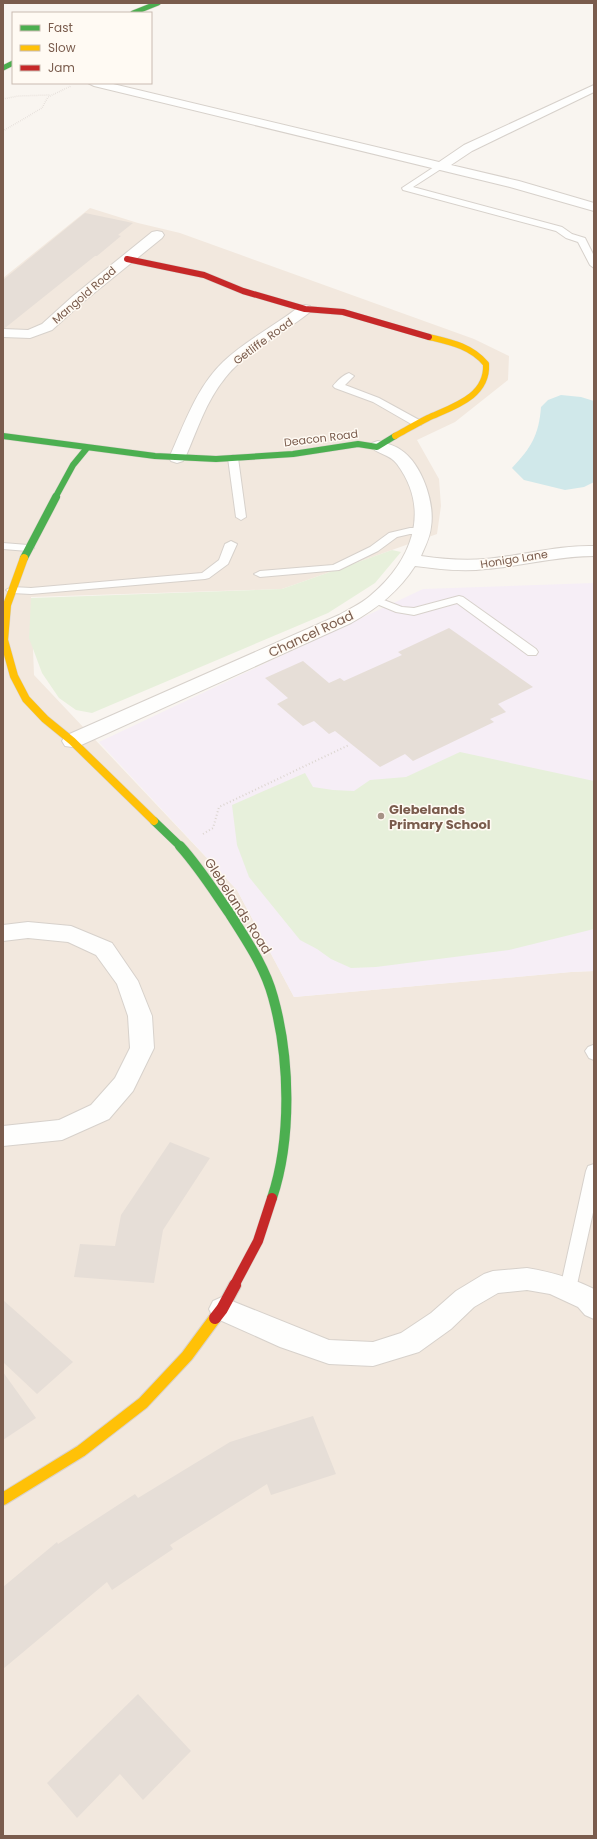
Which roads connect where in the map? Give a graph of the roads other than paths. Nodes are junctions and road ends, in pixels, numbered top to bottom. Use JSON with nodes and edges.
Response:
{"nodes":[{"id":1,"x":158,"y":3,"type":"edge"},
{"id":2,"x":136,"y":12,"type":"edge"},
{"id":3,"x":12,"y":64,"type":"edge"},
{"id":4,"x":3,"y":68,"type":"edge"},
{"id":5,"x":98,"y":84,"type":"edge"},
{"id":6,"x":594,"y":88,"type":"edge"},
{"id":7,"x":440,"y":166,"type":"junction"},
{"id":8,"x":594,"y":207,"type":"edge"},
{"id":9,"x":157,"y":234,"type":"dead end"},
{"id":10,"x":127,"y":259,"type":"junction"},
{"id":11,"x":594,"y":265,"type":"edge"},
{"id":12,"x":306,"y":309,"type":"junction"},
{"id":13,"x":3,"y":333,"type":"edge"},
{"id":14,"x":349,"y":376,"type":"dead end"},
{"id":15,"x":417,"y":423,"type":"junction"},
{"id":16,"x":3,"y":436,"type":"edge"},
{"id":17,"x":378,"y":446,"type":"junction"},
{"id":18,"x":86,"y":448,"type":"junction"},
{"id":19,"x":177,"y":458,"type":"junction"},
{"id":20,"x":233,"y":458,"type":"junction"},
{"id":21,"x":241,"y":517,"type":"dead end"},
{"id":22,"x":423,"y":531,"type":"junction"},
{"id":23,"x":231,"y":544,"type":"dead end"},
{"id":24,"x":3,"y":546,"type":"edge"},
{"id":25,"x":28,"y":548,"type":"junction"},
{"id":26,"x":594,"y":551,"type":"edge"},
{"id":27,"x":410,"y":560,"type":"junction"},
{"id":28,"x":260,"y":574,"type":"dead end"},
{"id":29,"x":12,"y":590,"type":"junction"},
{"id":30,"x":376,"y":600,"type":"junction"},
{"id":31,"x":4,"y":640,"type":"edge"},
{"id":32,"x":532,"y":652,"type":"dead end"},
{"id":33,"x":72,"y":741,"type":"junction"},
{"id":34,"x":3,"y":933,"type":"edge"},
{"id":35,"x":3,"y":1136,"type":"edge"},
{"id":36,"x":594,"y":1171,"type":"edge"},
{"id":37,"x":568,"y":1289,"type":"junction"},
{"id":38,"x":594,"y":1307,"type":"edge"},
{"id":39,"x":222,"y":1309,"type":"junction"},
{"id":40,"x":3,"y":1499,"type":"edge"}],
"edges":[{"from":1,"to":2,"type":"street"},
{"from":3,"to":4,"type":"street"},
{"from":5,"to":7,"type":"street"},
{"from":6,"to":7,"type":"street"},
{"from":7,"to":8,"type":"street"},
{"from":7,"to":11,"type":"lane"},
{"from":9,"to":10,"type":"street","name":"Mangold Road"},
{"from":10,"to":12,"type":"street"},
{"from":10,"to":13,"type":"street","name":"Mangold Road"},
{"from":12,"to":15,"type":"street"},
{"from":12,"to":19,"type":"street","name":"Getliffe Road"},
{"from":14,"to":15,"type":"lane"},
{"from":15,"to":17,"type":"street"},
{"from":16,"to":18,"type":"street","name":"Deacon Road"},
{"from":17,"to":20,"type":"street","name":"Deacon Road"},
{"from":17,"to":22,"type":"street","name":"Chancel Road"},
{"from":18,"to":19,"type":"street","name":"Deacon Road"},
{"from":18,"to":25,"type":"street","name":"Glebelands Road"},
{"from":19,"to":20,"type":"street","name":"Deacon Road"},
{"from":20,"to":21,"type":"lane"},
{"from":22,"to":27,"type":"street","name":"Chancel Road"},
{"from":22,"to":28,"type":"lane"},
{"from":23,"to":29,"type":"lane"},
{"from":24,"to":25,"type":"lane"},
{"from":25,"to":29,"type":"street","name":"Glebelands Road"},
{"from":26,"to":27,"type":"street","name":"Honigo Lane"},
{"from":27,"to":30,"type":"street","name":"Chancel Road"},
{"from":29,"to":31,"type":"street","name":"Glebelands Road"},
{"from":30,"to":32,"type":"lane"},
{"from":30,"to":33,"type":"street","name":"Chancel Road"},
{"from":31,"to":33,"type":"street","name":"Glebelands Road"},
{"from":33,"to":39,"type":"street","name":"Glebelands Road"},
{"from":34,"to":35,"type":"street"},
{"from":36,"to":37,"type":"lane"},
{"from":37,"to":38,"type":"street"},
{"from":37,"to":39,"type":"street"},
{"from":39,"to":40,"type":"street","name":"Glebelands Road"}]}
